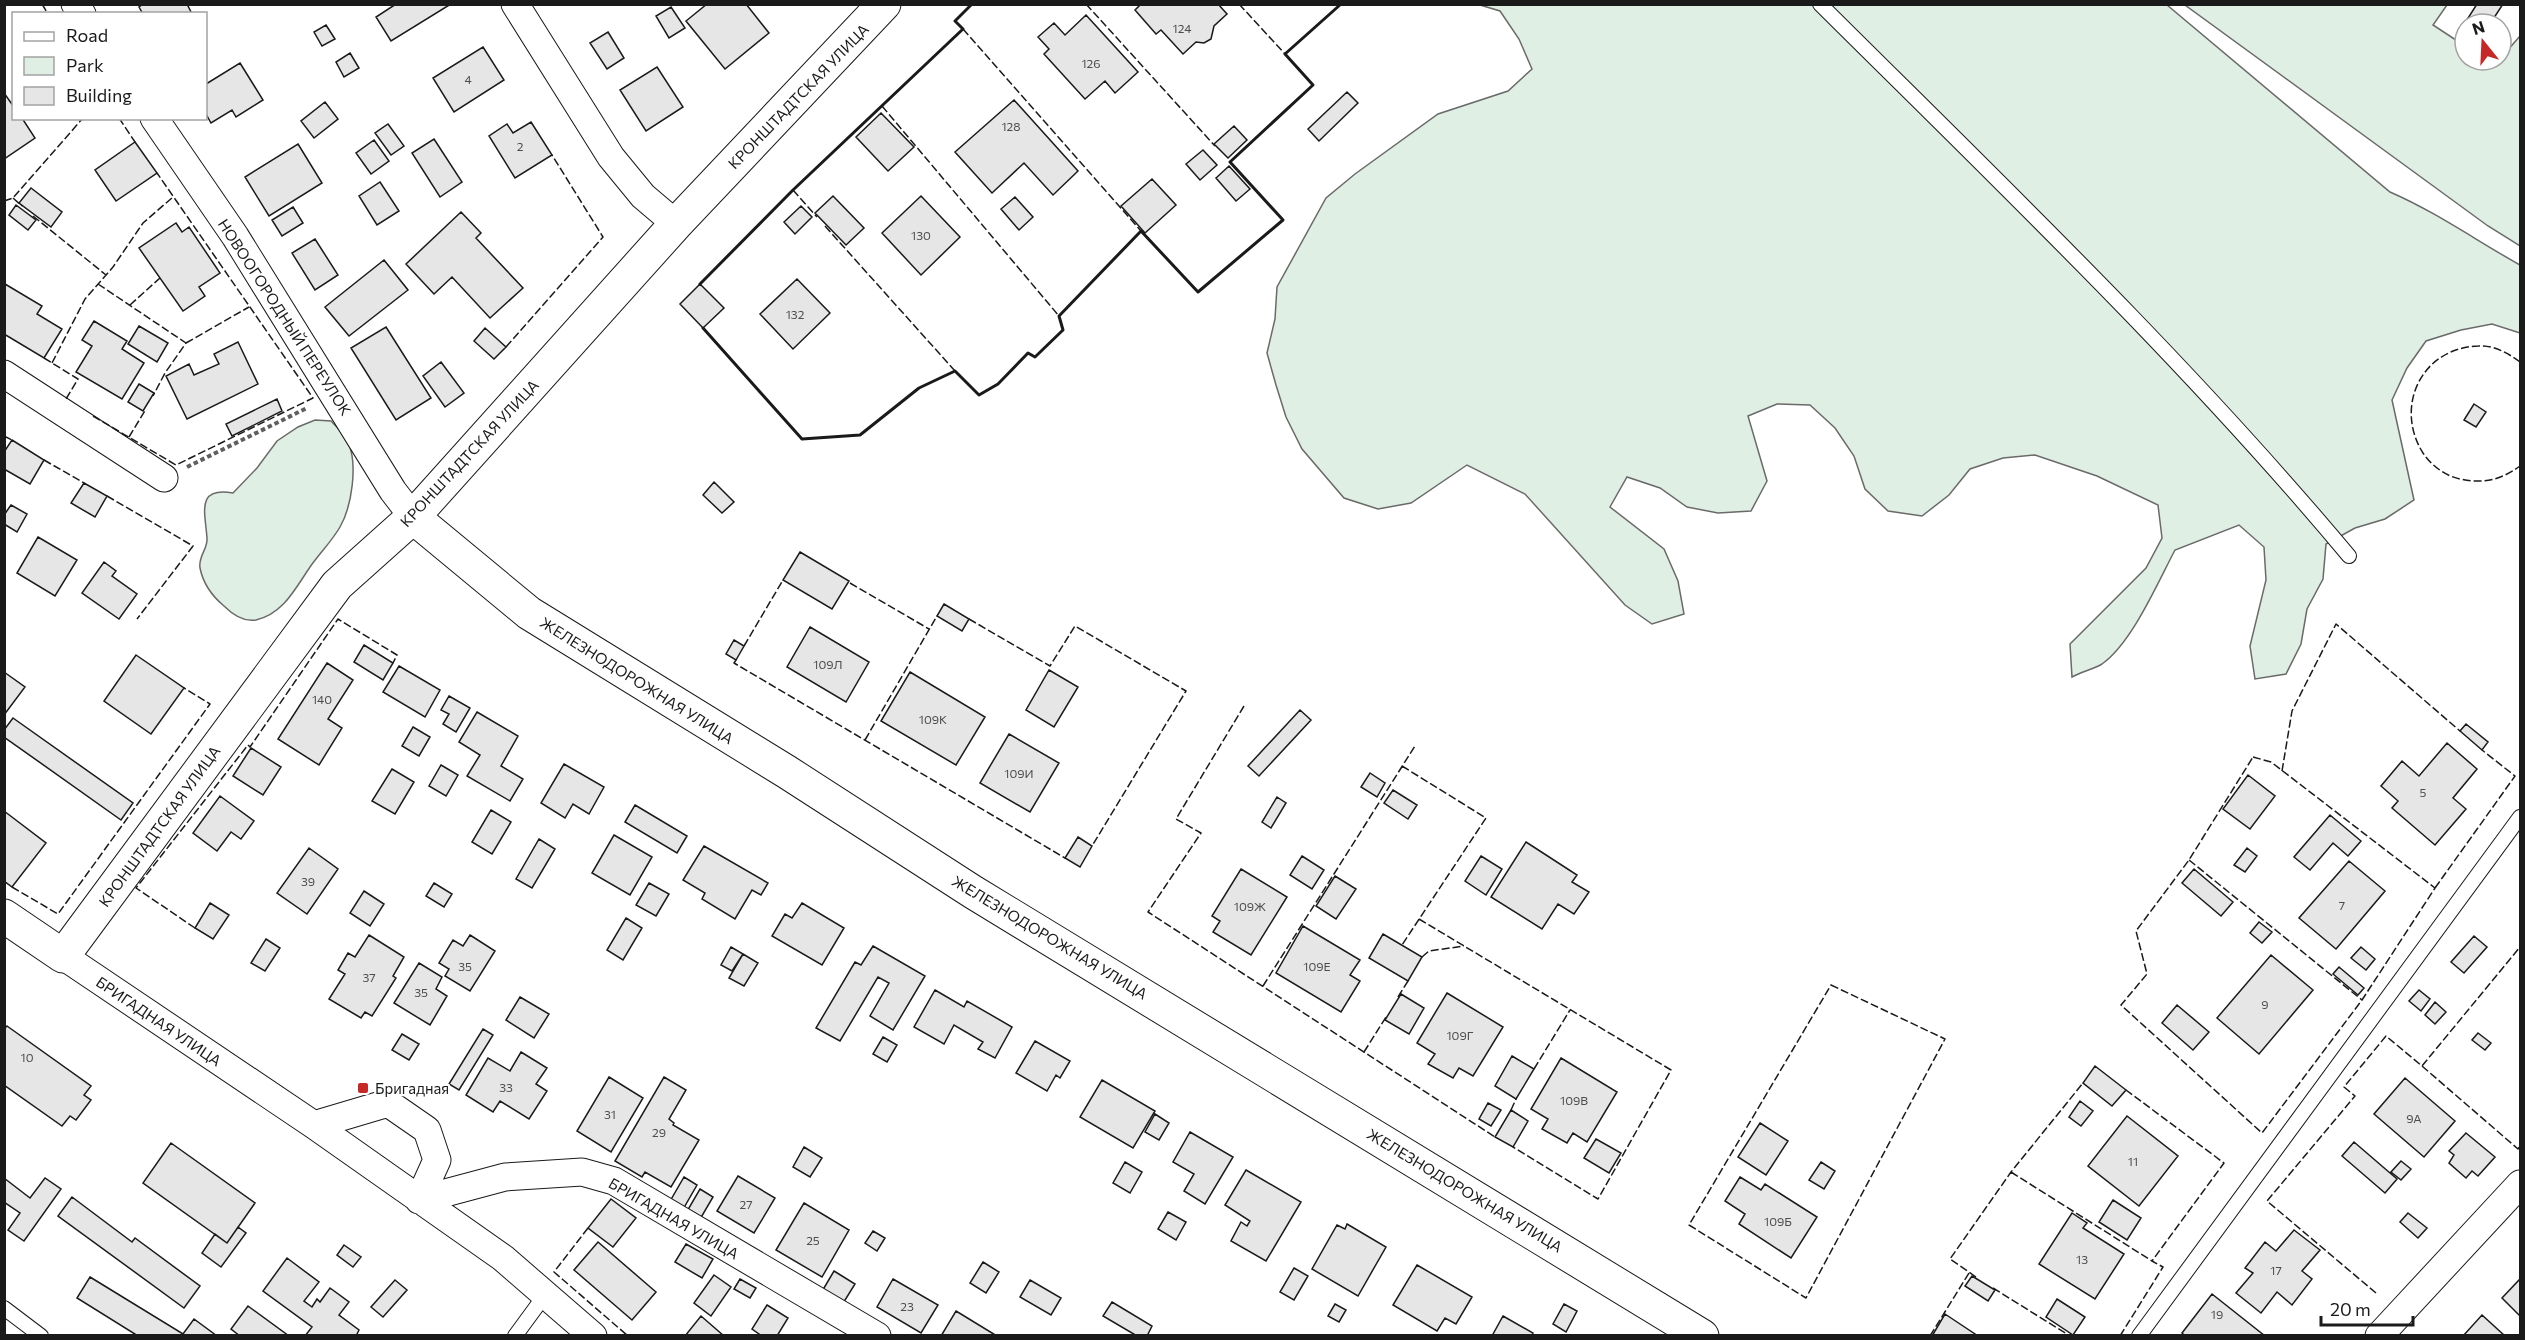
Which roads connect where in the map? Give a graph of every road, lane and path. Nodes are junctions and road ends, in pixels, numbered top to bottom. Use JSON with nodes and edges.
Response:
{"nodes":[{"id":1,"x":515,"y":4,"type":"edge"},
{"id":2,"x":884,"y":4,"type":"edge"},
{"id":3,"x":1820,"y":4,"type":"edge"},
{"id":4,"x":155,"y":120,"type":"edge"},
{"id":5,"x":676,"y":224,"type":"junction"},
{"id":6,"x":4,"y":374,"type":"edge"},
{"id":7,"x":335,"y":395,"type":"junction"},
{"id":8,"x":164,"y":478,"type":"joint"},
{"id":9,"x":414,"y":517,"type":"junction"},
{"id":10,"x":2349,"y":556,"type":"dead end"},
{"id":11,"x":2520,"y":818,"type":"edge"},
{"id":12,"x":4,"y":916,"type":"edge"},
{"id":13,"x":63,"y":956,"type":"junction"},
{"id":14,"x":314,"y":1125,"type":"junction"},
{"id":15,"x":2520,"y":1184,"type":"edge"},
{"id":16,"x":419,"y":1200,"type":"junction"},
{"id":17,"x":545,"y":1295,"type":"junction"},
{"id":18,"x":4,"y":1308,"type":"edge"},
{"id":19,"x":41,"y":1335,"type":"edge"},
{"id":20,"x":515,"y":1335,"type":"edge"},
{"id":21,"x":593,"y":1335,"type":"edge"},
{"id":22,"x":877,"y":1335,"type":"edge"},
{"id":23,"x":1702,"y":1335,"type":"edge"},
{"id":24,"x":2139,"y":1335,"type":"edge"},
{"id":25,"x":2379,"y":1335,"type":"edge"}],
"edges":[{"from":1,"to":5,"type":"street"},
{"from":2,"to":5,"type":"street","name":"КРОНШТАДТСКАЯ УЛИЦА"},
{"from":3,"to":10,"type":"lane"},
{"from":4,"to":7,"type":"street","name":"НОВООГОРОДНЫЙ ПЕРЕУЛОК"},
{"from":5,"to":9,"type":"street","name":"КРОНШТАДТСКАЯ УЛИЦА"},
{"from":6,"to":8,"type":"street"},
{"from":7,"to":8,"type":"path"},
{"from":7,"to":9,"type":"street","name":"НОВООГОРОДНЫЙ ПЕРЕУЛОК"},
{"from":9,"to":13,"type":"street","name":"КРОНШТАДТСКАЯ УЛИЦА"},
{"from":9,"to":23,"type":"street","name":"ЖЕЛЕЗНОДОРОЖНАЯ УЛИЦА"},
{"from":11,"to":24,"type":"lane"},
{"from":12,"to":13,"type":"street","name":"БРИГАДНАЯ УЛИЦА"},
{"from":13,"to":14,"type":"street","name":"БРИГАДНАЯ УЛИЦА"},
{"from":14,"to":16,"type":"street","name":"БРИГАДНАЯ УЛИЦА"},
{"from":14,"to":16,"type":"street"},
{"from":15,"to":25,"type":"street"},
{"from":16,"to":17,"type":"street"},
{"from":16,"to":22,"type":"street","name":"БРИГАДНАЯ УЛИЦА"},
{"from":17,"to":20,"type":"lane"},
{"from":17,"to":21,"type":"street"},
{"from":18,"to":19,"type":"lane"}]}
